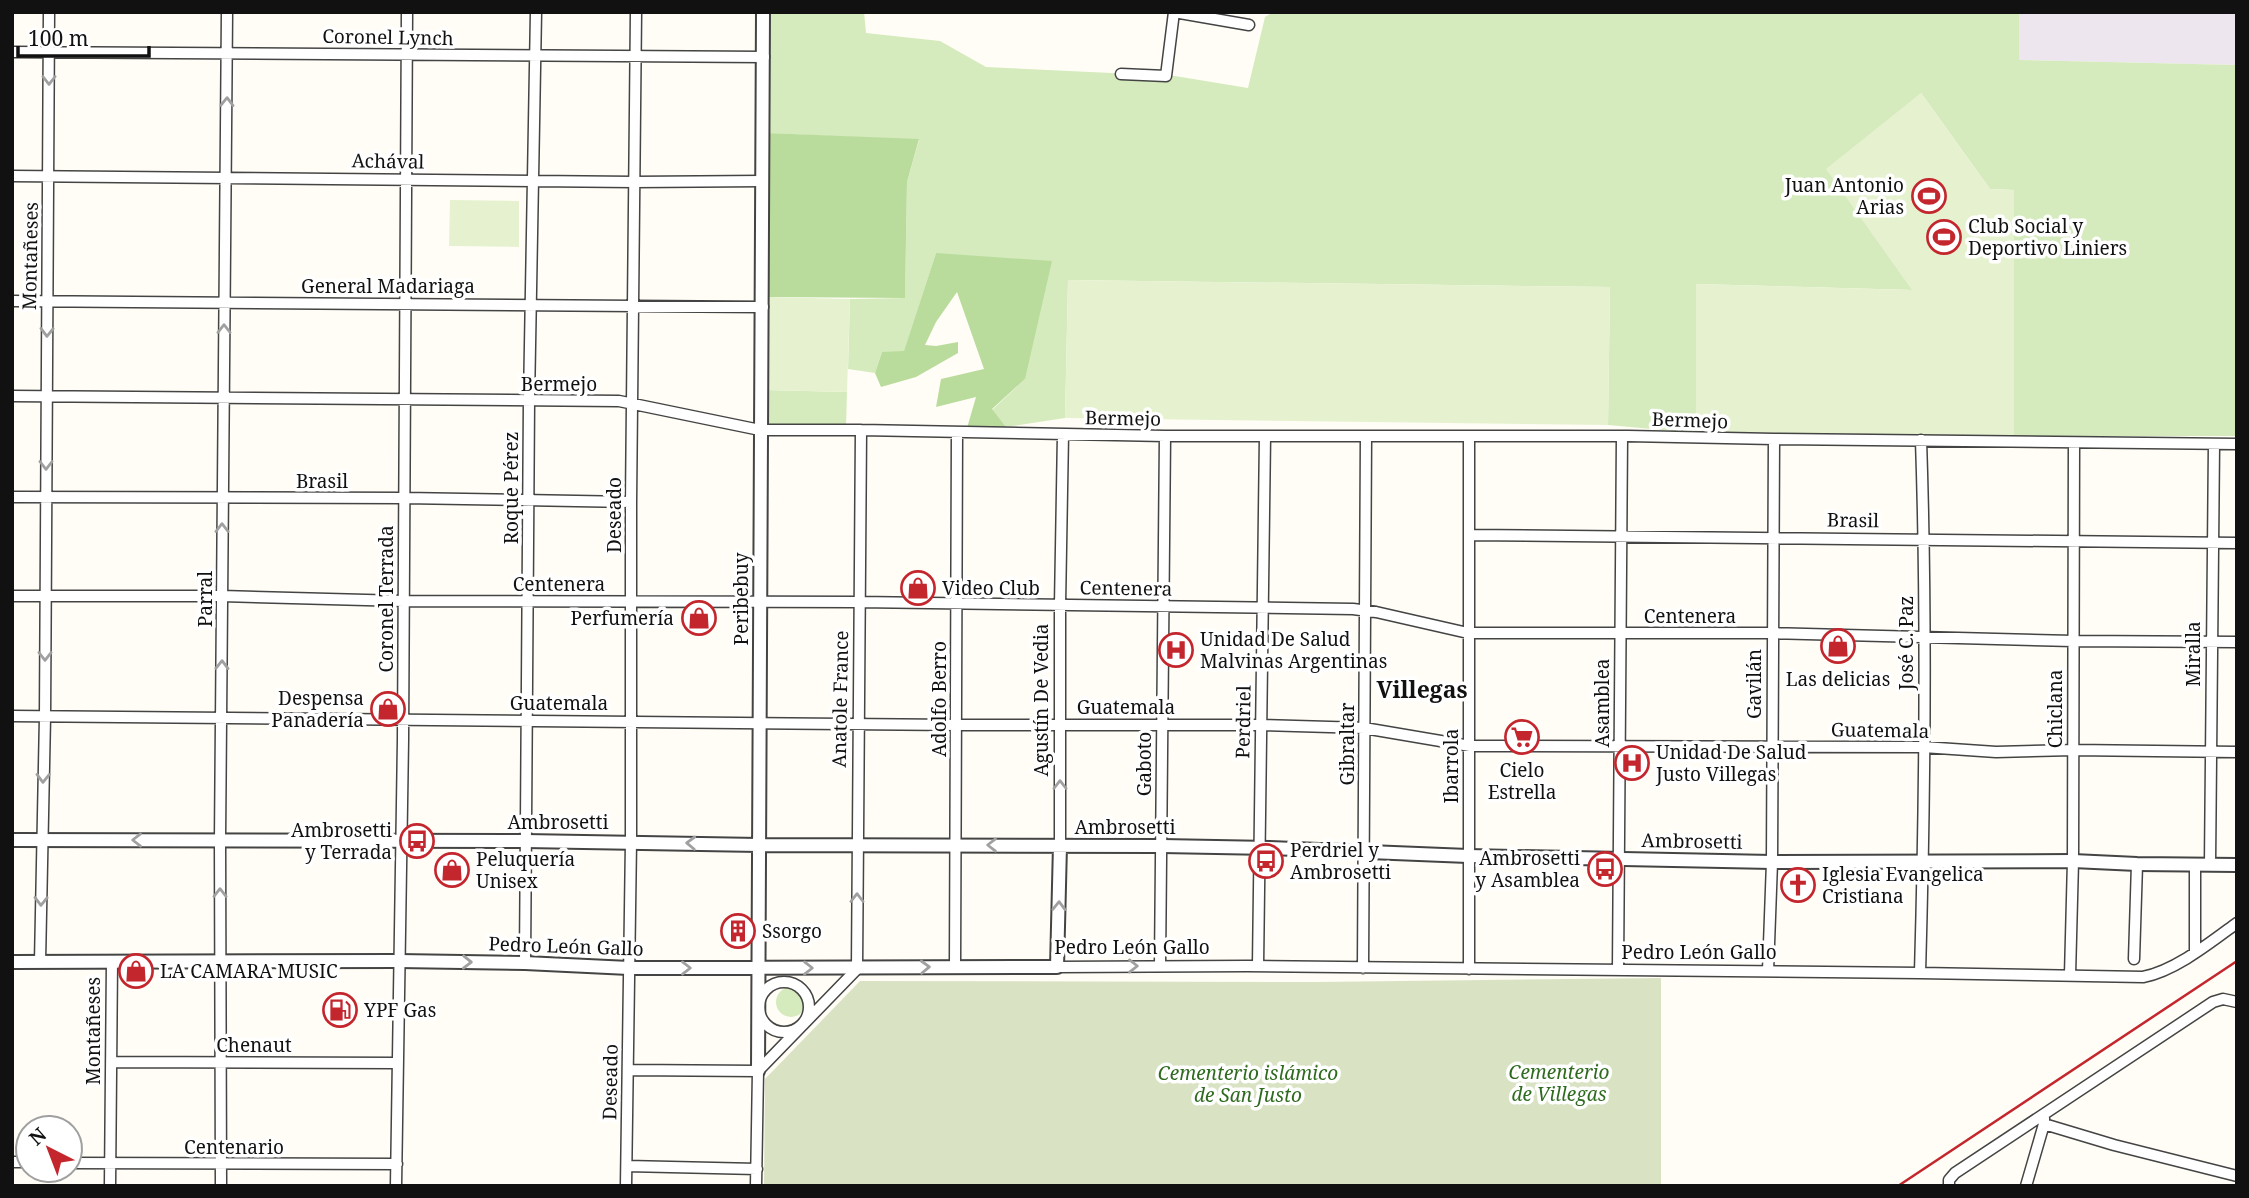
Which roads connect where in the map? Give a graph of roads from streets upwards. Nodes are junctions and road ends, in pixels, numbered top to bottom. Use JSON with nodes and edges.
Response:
{"nodes":[{"id":1,"x":49,"y":12,"type":"edge"},
{"id":2,"x":227,"y":12,"type":"edge"},
{"id":3,"x":407,"y":12,"type":"edge"},
{"id":4,"x":536,"y":12,"type":"edge"},
{"id":5,"x":636,"y":12,"type":"edge"},
{"id":6,"x":763,"y":12,"type":"edge"},
{"id":7,"x":1173,"y":12,"type":"edge"},
{"id":8,"x":1249,"y":25,"type":"dead end"},
{"id":9,"x":12,"y":52,"type":"edge"},
{"id":10,"x":49,"y":52,"type":"junction"},
{"id":11,"x":227,"y":52,"type":"junction"},
{"id":12,"x":407,"y":55,"type":"junction"},
{"id":13,"x":536,"y":55,"type":"junction"},
{"id":14,"x":635,"y":57,"type":"junction"},
{"id":15,"x":764,"y":57,"type":"junction"},
{"id":16,"x":1121,"y":74,"type":"dead end"},
{"id":17,"x":12,"y":176,"type":"edge"},
{"id":18,"x":48,"y":177,"type":"junction"},
{"id":19,"x":226,"y":178,"type":"junction"},
{"id":20,"x":406,"y":179,"type":"junction"},
{"id":21,"x":533,"y":181,"type":"junction"},
{"id":22,"x":763,"y":181,"type":"junction"},
{"id":23,"x":634,"y":182,"type":"junction"},
{"id":24,"x":12,"y":301,"type":"edge"},
{"id":25,"x":47,"y":302,"type":"junction"},
{"id":26,"x":225,"y":302,"type":"junction"},
{"id":27,"x":406,"y":304,"type":"junction"},
{"id":28,"x":531,"y":304,"type":"junction"},
{"id":29,"x":634,"y":305,"type":"junction"},
{"id":30,"x":763,"y":306,"type":"junction"},
{"id":31,"x":12,"y":396,"type":"edge"},
{"id":32,"x":47,"y":396,"type":"junction"},
{"id":33,"x":224,"y":398,"type":"junction"},
{"id":34,"x":404,"y":401,"type":"junction"},
{"id":35,"x":529,"y":401,"type":"junction"},
{"id":36,"x":633,"y":403,"type":"junction"},
{"id":37,"x":760,"y":430,"type":"junction"},
{"id":38,"x":860,"y":430,"type":"junction"},
{"id":39,"x":957,"y":432,"type":"junction"},
{"id":40,"x":1063,"y":434,"type":"junction"},
{"id":41,"x":1165,"y":436,"type":"junction"},
{"id":42,"x":1265,"y":436,"type":"junction"},
{"id":43,"x":1366,"y":436,"type":"junction"},
{"id":44,"x":1622,"y":436,"type":"junction"},
{"id":45,"x":1469,"y":437,"type":"junction"},
{"id":46,"x":1774,"y":439,"type":"junction"},
{"id":47,"x":1921,"y":440,"type":"junction"},
{"id":48,"x":2074,"y":443,"type":"junction"},
{"id":49,"x":2214,"y":444,"type":"junction"},
{"id":50,"x":2237,"y":444,"type":"edge"},
{"id":51,"x":12,"y":497,"type":"edge"},
{"id":52,"x":46,"y":497,"type":"junction"},
{"id":53,"x":222,"y":498,"type":"junction"},
{"id":54,"x":404,"y":498,"type":"junction"},
{"id":55,"x":528,"y":501,"type":"junction"},
{"id":56,"x":631,"y":502,"type":"junction"},
{"id":57,"x":1469,"y":535,"type":"junction"},
{"id":58,"x":1620,"y":535,"type":"junction"},
{"id":59,"x":1772,"y":537,"type":"junction"},
{"id":60,"x":1924,"y":539,"type":"junction"},
{"id":61,"x":2074,"y":541,"type":"junction"},
{"id":62,"x":2212,"y":543,"type":"junction"},
{"id":63,"x":2237,"y":543,"type":"edge"},
{"id":64,"x":12,"y":596,"type":"edge"},
{"id":65,"x":45,"y":596,"type":"junction"},
{"id":66,"x":222,"y":596,"type":"junction"},
{"id":67,"x":403,"y":601,"type":"junction"},
{"id":68,"x":632,"y":601,"type":"junction"},
{"id":69,"x":528,"y":602,"type":"junction"},
{"id":70,"x":761,"y":602,"type":"junction"},
{"id":71,"x":859,"y":602,"type":"junction"},
{"id":72,"x":957,"y":604,"type":"junction"},
{"id":73,"x":1060,"y":605,"type":"junction"},
{"id":74,"x":1163,"y":607,"type":"junction"},
{"id":75,"x":1262,"y":608,"type":"junction"},
{"id":76,"x":1364,"y":610,"type":"junction"},
{"id":77,"x":1620,"y":633,"type":"junction"},
{"id":78,"x":1771,"y":633,"type":"junction"},
{"id":79,"x":1468,"y":634,"type":"junction"},
{"id":80,"x":1923,"y":638,"type":"junction"},
{"id":81,"x":2073,"y":641,"type":"junction"},
{"id":82,"x":2211,"y":642,"type":"junction"},
{"id":83,"x":2237,"y":642,"type":"edge"},
{"id":84,"x":12,"y":716,"type":"edge"},
{"id":85,"x":44,"y":717,"type":"junction"},
{"id":86,"x":221,"y":717,"type":"junction"},
{"id":87,"x":402,"y":720,"type":"junction"},
{"id":88,"x":528,"y":721,"type":"junction"},
{"id":89,"x":632,"y":722,"type":"junction"},
{"id":90,"x":760,"y":722,"type":"junction"},
{"id":91,"x":858,"y":724,"type":"junction"},
{"id":92,"x":1060,"y":724,"type":"junction"},
{"id":93,"x":956,"y":725,"type":"junction"},
{"id":94,"x":1261,"y":725,"type":"junction"},
{"id":95,"x":1161,"y":726,"type":"junction"},
{"id":96,"x":1364,"y":728,"type":"junction"},
{"id":97,"x":1469,"y":746,"type":"junction"},
{"id":98,"x":1619,"y":746,"type":"junction"},
{"id":99,"x":1771,"y":746,"type":"junction"},
{"id":100,"x":1923,"y":747,"type":"junction"},
{"id":101,"x":2073,"y":750,"type":"junction"},
{"id":102,"x":2211,"y":752,"type":"junction"},
{"id":103,"x":2237,"y":752,"type":"edge"},
{"id":104,"x":12,"y":840,"type":"edge"},
{"id":105,"x":42,"y":840,"type":"junction"},
{"id":106,"x":220,"y":840,"type":"junction"},
{"id":107,"x":401,"y":841,"type":"junction"},
{"id":108,"x":525,"y":841,"type":"junction"},
{"id":109,"x":631,"y":841,"type":"junction"},
{"id":110,"x":759,"y":845,"type":"junction"},
{"id":111,"x":857,"y":845,"type":"junction"},
{"id":112,"x":956,"y":845,"type":"junction"},
{"id":113,"x":1060,"y":845,"type":"junction"},
{"id":114,"x":1162,"y":846,"type":"junction"},
{"id":115,"x":1259,"y":848,"type":"junction"},
{"id":116,"x":1364,"y":852,"type":"junction"},
{"id":117,"x":1468,"y":856,"type":"junction"},
{"id":118,"x":1620,"y":859,"type":"junction"},
{"id":119,"x":1923,"y":861,"type":"junction"},
{"id":120,"x":2073,"y":861,"type":"junction"},
{"id":121,"x":1772,"y":862,"type":"junction"},
{"id":122,"x":2137,"y":864,"type":"junction"},
{"id":123,"x":2210,"y":864,"type":"junction"},
{"id":124,"x":2237,"y":864,"type":"edge"},
{"id":125,"x":2196,"y":865,"type":"junction"},
{"id":126,"x":2237,"y":923,"type":"edge"},
{"id":127,"x":2195,"y":951,"type":"junction"},
{"id":128,"x":2134,"y":958,"type":"dead end"},
{"id":129,"x":112,"y":961,"type":"junction"},
{"id":130,"x":220,"y":961,"type":"junction"},
{"id":131,"x":399,"y":961,"type":"junction"},
{"id":132,"x":12,"y":962,"type":"edge"},
{"id":133,"x":40,"y":962,"type":"junction"},
{"id":134,"x":524,"y":963,"type":"junction"},
{"id":135,"x":955,"y":966,"type":"junction"},
{"id":136,"x":1160,"y":966,"type":"junction"},
{"id":137,"x":1258,"y":966,"type":"junction"},
{"id":138,"x":1057,"y":967,"type":"junction"},
{"id":139,"x":629,"y":968,"type":"junction"},
{"id":140,"x":759,"y":968,"type":"junction"},
{"id":141,"x":1363,"y":968,"type":"junction"},
{"id":142,"x":857,"y":969,"type":"junction"},
{"id":143,"x":1469,"y":969,"type":"junction"},
{"id":144,"x":1618,"y":970,"type":"junction"},
{"id":145,"x":1768,"y":971,"type":"junction"},
{"id":146,"x":1920,"y":973,"type":"junction"},
{"id":147,"x":2070,"y":975,"type":"junction"},
{"id":148,"x":759,"y":1002,"type":"junction"},
{"id":149,"x":2237,"y":1002,"type":"edge"},
{"id":150,"x":802,"y":1025,"type":"junction"},
{"id":151,"x":111,"y":1062,"type":"junction"},
{"id":152,"x":221,"y":1062,"type":"junction"},
{"id":153,"x":397,"y":1063,"type":"junction"},
{"id":154,"x":628,"y":1070,"type":"junction"},
{"id":155,"x":758,"y":1071,"type":"junction"},
{"id":156,"x":2044,"y":1119,"type":"junction"},
{"id":157,"x":84,"y":1163,"type":"edge"},
{"id":158,"x":110,"y":1163,"type":"junction"},
{"id":159,"x":220,"y":1164,"type":"junction"},
{"id":160,"x":397,"y":1164,"type":"junction"},
{"id":161,"x":627,"y":1167,"type":"junction"},
{"id":162,"x":757,"y":1169,"type":"junction"},
{"id":163,"x":2237,"y":1176,"type":"edge"},
{"id":164,"x":110,"y":1186,"type":"edge"},
{"id":165,"x":221,"y":1186,"type":"edge"},
{"id":166,"x":397,"y":1186,"type":"edge"},
{"id":167,"x":626,"y":1186,"type":"edge"},
{"id":168,"x":756,"y":1186,"type":"edge"},
{"id":169,"x":1949,"y":1186,"type":"edge"},
{"id":170,"x":2026,"y":1186,"type":"edge"}],
"edges":[{"from":1,"to":10,"type":"street","name":"Montañeses"},
{"from":2,"to":11,"type":"street","name":"Parral"},
{"from":3,"to":12,"type":"street","name":"Coronel Terrada"},
{"from":4,"to":13,"type":"street","name":"Roque Pérez"},
{"from":5,"to":14,"type":"street","name":"Deseado"},
{"from":6,"to":15,"type":"street","name":"Peribebuy"},
{"from":7,"to":8,"type":"street"},
{"from":7,"to":16,"type":"street"},
{"from":9,"to":10,"type":"street","name":"Coronel Lynch"},
{"from":10,"to":11,"type":"street","name":"Coronel Lynch"},
{"from":10,"to":18,"type":"street","name":"Montañeses","one_way":true},
{"from":11,"to":12,"type":"street","name":"Coronel Lynch"},
{"from":19,"to":11,"type":"street","name":"Parral","one_way":true},
{"from":12,"to":13,"type":"street","name":"Coronel Lynch"},
{"from":12,"to":20,"type":"street","name":"Coronel Terrada"},
{"from":13,"to":14,"type":"street","name":"Coronel Lynch"},
{"from":13,"to":21,"type":"street","name":"Roque Pérez"},
{"from":14,"to":15,"type":"street","name":"Coronel Lynch"},
{"from":14,"to":23,"type":"street","name":"Deseado"},
{"from":15,"to":22,"type":"street","name":"Peribebuy"},
{"from":17,"to":18,"type":"street","name":"Achával"},
{"from":18,"to":19,"type":"street","name":"Achával"},
{"from":18,"to":25,"type":"street","name":"Montañeses"},
{"from":19,"to":20,"type":"street","name":"Achával"},
{"from":19,"to":26,"type":"street","name":"Parral"},
{"from":20,"to":21,"type":"street","name":"Achával"},
{"from":20,"to":27,"type":"street","name":"Coronel Terrada"},
{"from":21,"to":23,"type":"street","name":"Achával"},
{"from":21,"to":28,"type":"street","name":"Roque Pérez"},
{"from":22,"to":23,"type":"street","name":"Achával"},
{"from":22,"to":30,"type":"street","name":"Peribebuy"},
{"from":23,"to":29,"type":"street","name":"Deseado"},
{"from":24,"to":25,"type":"street","name":"General Madariaga"},
{"from":25,"to":26,"type":"street","name":"General Madariaga"},
{"from":25,"to":32,"type":"street","name":"Montañeses","one_way":true},
{"from":26,"to":27,"type":"street","name":"General Madariaga"},
{"from":33,"to":26,"type":"street","name":"Parral","one_way":true},
{"from":27,"to":28,"type":"street","name":"General Madariaga"},
{"from":27,"to":34,"type":"street","name":"Coronel Terrada"},
{"from":28,"to":29,"type":"street","name":"General Madariaga"},
{"from":28,"to":35,"type":"street","name":"Roque Pérez"},
{"from":29,"to":30,"type":"street","name":"General Madariaga"},
{"from":29,"to":36,"type":"street","name":"Deseado"},
{"from":30,"to":37,"type":"street","name":"Peribebuy"},
{"from":31,"to":32,"type":"street","name":"Bermejo"},
{"from":32,"to":33,"type":"street","name":"Bermejo"},
{"from":32,"to":52,"type":"street","name":"Montañeses","one_way":true},
{"from":33,"to":34,"type":"street","name":"Bermejo"},
{"from":33,"to":53,"type":"street","name":"Parral"},
{"from":34,"to":35,"type":"street","name":"Bermejo"},
{"from":34,"to":54,"type":"street","name":"Coronel Terrada"},
{"from":35,"to":36,"type":"street","name":"Bermejo"},
{"from":35,"to":55,"type":"street","name":"Roque Pérez"},
{"from":36,"to":37,"type":"street","name":"Bermejo"},
{"from":36,"to":56,"type":"street","name":"Deseado"},
{"from":37,"to":38,"type":"street","name":"Bermejo"},
{"from":37,"to":70,"type":"street","name":"Peribebuy"},
{"from":38,"to":39,"type":"street","name":"Bermejo"},
{"from":38,"to":71,"type":"street","name":"Anatole France"},
{"from":39,"to":40,"type":"street","name":"Bermejo"},
{"from":39,"to":72,"type":"street","name":"Adolfo Berro"},
{"from":40,"to":41,"type":"street","name":"Bermejo"},
{"from":40,"to":73,"type":"street","name":"Agustín De Vedia"},
{"from":41,"to":42,"type":"street","name":"Bermejo"},
{"from":41,"to":74,"type":"street","name":"Gaboto"},
{"from":42,"to":43,"type":"street","name":"Bermejo"},
{"from":42,"to":75,"type":"street","name":"Perdriel"},
{"from":43,"to":45,"type":"street","name":"Bermejo"},
{"from":43,"to":76,"type":"street","name":"Gibraltar"},
{"from":44,"to":45,"type":"street","name":"Bermejo"},
{"from":44,"to":46,"type":"street","name":"Bermejo"},
{"from":44,"to":58,"type":"street","name":"Asamblea"},
{"from":45,"to":57,"type":"street","name":"Ibarrola"},
{"from":46,"to":47,"type":"street","name":"Bermejo"},
{"from":46,"to":59,"type":"street","name":"Gavilán"},
{"from":47,"to":48,"type":"street","name":"Bermejo"},
{"from":47,"to":60,"type":"street","name":"José C. Paz"},
{"from":48,"to":49,"type":"street","name":"Bermejo"},
{"from":48,"to":61,"type":"street","name":"Chiclana"},
{"from":49,"to":50,"type":"street","name":"Bermejo"},
{"from":49,"to":62,"type":"street","name":"Miralla"},
{"from":51,"to":52,"type":"street","name":"Brasil"},
{"from":52,"to":53,"type":"street","name":"Brasil"},
{"from":52,"to":65,"type":"street","name":"Montañeses"},
{"from":53,"to":54,"type":"street","name":"Brasil"},
{"from":66,"to":53,"type":"street","name":"Parral","one_way":true},
{"from":54,"to":55,"type":"street","name":"Brasil"},
{"from":54,"to":67,"type":"street","name":"Coronel Terrada"},
{"from":55,"to":56,"type":"street","name":"Brasil"},
{"from":55,"to":69,"type":"street","name":"Roque Pérez"},
{"from":56,"to":68,"type":"street","name":"Deseado"},
{"from":57,"to":58,"type":"street","name":"Brasil"},
{"from":57,"to":79,"type":"street","name":"Ibarrola"},
{"from":58,"to":59,"type":"street","name":"Brasil"},
{"from":58,"to":77,"type":"street","name":"Asamblea"},
{"from":59,"to":60,"type":"street","name":"Brasil"},
{"from":59,"to":78,"type":"street","name":"Gavilán"},
{"from":60,"to":61,"type":"street","name":"Brasil"},
{"from":60,"to":80,"type":"street","name":"José C. Paz"},
{"from":61,"to":62,"type":"street","name":"Brasil"},
{"from":61,"to":81,"type":"street","name":"Chiclana"},
{"from":62,"to":63,"type":"street","name":"Brasil"},
{"from":62,"to":82,"type":"street","name":"Miralla"},
{"from":64,"to":65,"type":"street","name":"Centenera"},
{"from":65,"to":66,"type":"street","name":"Centenera"},
{"from":65,"to":85,"type":"street","name":"Montañeses","one_way":true},
{"from":66,"to":67,"type":"street","name":"Centenera"},
{"from":86,"to":66,"type":"street","name":"Parral","one_way":true},
{"from":67,"to":69,"type":"street","name":"Centenera"},
{"from":67,"to":87,"type":"street","name":"Coronel Terrada"},
{"from":68,"to":69,"type":"street","name":"Centenera"},
{"from":68,"to":70,"type":"street","name":"Centenera"},
{"from":68,"to":89,"type":"street","name":"Deseado"},
{"from":69,"to":88,"type":"street","name":"Roque Pérez"},
{"from":70,"to":71,"type":"street","name":"Centenera"},
{"from":70,"to":90,"type":"street","name":"Peribebuy"},
{"from":71,"to":72,"type":"street","name":"Centenera"},
{"from":71,"to":91,"type":"street","name":"Anatole France"},
{"from":72,"to":73,"type":"street","name":"Centenera"},
{"from":72,"to":93,"type":"street","name":"Adolfo Berro"},
{"from":73,"to":74,"type":"street","name":"Centenera"},
{"from":73,"to":92,"type":"street","name":"Agustín De Vedia"},
{"from":74,"to":75,"type":"street","name":"Centenera"},
{"from":74,"to":95,"type":"street","name":"Gaboto"},
{"from":75,"to":76,"type":"street","name":"Centenera"},
{"from":75,"to":94,"type":"street","name":"Perdriel"},
{"from":76,"to":79,"type":"street","name":"Centenera"},
{"from":76,"to":96,"type":"street","name":"Gibraltar"},
{"from":77,"to":78,"type":"street","name":"Centenera"},
{"from":77,"to":79,"type":"street","name":"Centenera"},
{"from":77,"to":98,"type":"street","name":"Asamblea"},
{"from":78,"to":80,"type":"street","name":"Centenera"},
{"from":78,"to":99,"type":"street","name":"Gavilán"},
{"from":79,"to":97,"type":"street","name":"Ibarrola"},
{"from":80,"to":81,"type":"street","name":"Centenera"},
{"from":80,"to":100,"type":"street","name":"José C. Paz"},
{"from":81,"to":82,"type":"street","name":"Centenera"},
{"from":81,"to":101,"type":"street","name":"Chiclana"},
{"from":82,"to":83,"type":"street","name":"Centenera"},
{"from":82,"to":102,"type":"street","name":"Miralla"},
{"from":84,"to":85,"type":"street","name":"Guatemala"},
{"from":85,"to":86,"type":"street","name":"Guatemala"},
{"from":85,"to":105,"type":"street","name":"Montañeses","one_way":true},
{"from":86,"to":87,"type":"street","name":"Guatemala"},
{"from":86,"to":106,"type":"street","name":"Parral"},
{"from":87,"to":88,"type":"street","name":"Guatemala"},
{"from":87,"to":107,"type":"street","name":"Coronel Terrada"},
{"from":88,"to":89,"type":"street","name":"Guatemala"},
{"from":88,"to":108,"type":"street","name":"Roque Pérez"},
{"from":89,"to":90,"type":"street","name":"Guatemala"},
{"from":89,"to":109,"type":"street","name":"Deseado"},
{"from":90,"to":91,"type":"street","name":"Guatemala"},
{"from":90,"to":110,"type":"street","name":"Peribebuy"},
{"from":91,"to":93,"type":"street","name":"Guatemala"},
{"from":91,"to":111,"type":"street","name":"Anatole France"},
{"from":92,"to":93,"type":"street","name":"Guatemala"},
{"from":92,"to":95,"type":"street","name":"Guatemala"},
{"from":113,"to":92,"type":"street","name":"Agustín De Vedia","one_way":true},
{"from":93,"to":112,"type":"street","name":"Adolfo Berro"},
{"from":94,"to":95,"type":"street","name":"Guatemala"},
{"from":94,"to":96,"type":"street","name":"Guatemala"},
{"from":94,"to":115,"type":"street","name":"Perdriel"},
{"from":95,"to":114,"type":"street","name":"Gaboto"},
{"from":96,"to":97,"type":"street","name":"Guatemala"},
{"from":96,"to":116,"type":"street","name":"Gibraltar"},
{"from":97,"to":98,"type":"street","name":"Guatemala"},
{"from":97,"to":117,"type":"street","name":"Ibarrola"},
{"from":98,"to":99,"type":"street","name":"Guatemala"},
{"from":98,"to":118,"type":"street","name":"Asamblea"},
{"from":99,"to":100,"type":"street","name":"Guatemala"},
{"from":99,"to":121,"type":"street","name":"Gavilán"},
{"from":100,"to":101,"type":"street","name":"Guatemala"},
{"from":100,"to":119,"type":"street","name":"José C. Paz"},
{"from":101,"to":102,"type":"street","name":"Guatemala"},
{"from":101,"to":120,"type":"street","name":"Chiclana"},
{"from":102,"to":103,"type":"street","name":"Guatemala"},
{"from":102,"to":123,"type":"street","name":"Miralla"},
{"from":104,"to":105,"type":"street","name":"Ambrosetti"},
{"from":106,"to":105,"type":"street","name":"Ambrosetti","one_way":true},
{"from":105,"to":133,"type":"street","name":"Montañeses","one_way":true},
{"from":106,"to":107,"type":"street","name":"Ambrosetti"},
{"from":130,"to":106,"type":"street","name":"Parral","one_way":true},
{"from":107,"to":108,"type":"street","name":"Ambrosetti"},
{"from":107,"to":131,"type":"street","name":"Coronel Terrada"},
{"from":108,"to":109,"type":"street","name":"Ambrosetti"},
{"from":108,"to":134,"type":"street","name":"Roque Pérez"},
{"from":110,"to":109,"type":"street","name":"Ambrosetti","one_way":true},
{"from":109,"to":139,"type":"street","name":"Deseado"},
{"from":110,"to":111,"type":"street","name":"Ambrosetti"},
{"from":110,"to":140,"type":"street","name":"Peribebuy"},
{"from":111,"to":112,"type":"street","name":"Ambrosetti"},
{"from":142,"to":111,"type":"street","name":"Anatole France","one_way":true},
{"from":113,"to":112,"type":"street","name":"Ambrosetti","one_way":true},
{"from":112,"to":135,"type":"street","name":"Adolfo Berro"},
{"from":113,"to":114,"type":"street","name":"Ambrosetti"},
{"from":138,"to":113,"type":"street","name":"Agustín De Vedia","one_way":true},
{"from":114,"to":115,"type":"street","name":"Ambrosetti"},
{"from":114,"to":136,"type":"street","name":"Gaboto"},
{"from":115,"to":116,"type":"street","name":"Ambrosetti"},
{"from":115,"to":137,"type":"street","name":"Perdriel"},
{"from":116,"to":117,"type":"street","name":"Ambrosetti"},
{"from":116,"to":141,"type":"street","name":"Gibraltar"},
{"from":117,"to":118,"type":"street","name":"Ambrosetti"},
{"from":117,"to":143,"type":"street","name":"Ibarrola"},
{"from":118,"to":121,"type":"street","name":"Ambrosetti"},
{"from":118,"to":144,"type":"street","name":"Asamblea"},
{"from":119,"to":120,"type":"street","name":"Ambrosetti"},
{"from":119,"to":121,"type":"street","name":"Ambrosetti"},
{"from":119,"to":146,"type":"street","name":"José C. Paz"},
{"from":120,"to":122,"type":"street","name":"Ambrosetti"},
{"from":120,"to":147,"type":"street","name":"Chiclana"},
{"from":121,"to":145,"type":"street","name":"Gavilán"},
{"from":122,"to":125,"type":"street","name":"Ambrosetti"},
{"from":122,"to":128,"type":"street"},
{"from":123,"to":124,"type":"street","name":"Ambrosetti"},
{"from":123,"to":125,"type":"street","name":"Ambrosetti"},
{"from":125,"to":127,"type":"street"},
{"from":126,"to":127,"type":"street","name":"Pedro León Gallo"},
{"from":127,"to":147,"type":"street","name":"Pedro León Gallo"},
{"from":129,"to":130,"type":"street","name":"Pedro León Gallo"},
{"from":129,"to":133,"type":"street","name":"Pedro León Gallo"},
{"from":129,"to":151,"type":"street","name":"Montañeses"},
{"from":130,"to":131,"type":"street","name":"Pedro León Gallo"},
{"from":130,"to":152,"type":"street","name":"Parral"},
{"from":131,"to":134,"type":"street","name":"Pedro León Gallo","one_way":true},
{"from":131,"to":153,"type":"street","name":"Coronel Terrada"},
{"from":132,"to":133,"type":"street","name":"Pedro León Gallo"},
{"from":134,"to":139,"type":"street","name":"Pedro León Gallo"},
{"from":135,"to":138,"type":"street","name":"Pedro León Gallo"},
{"from":142,"to":135,"type":"street","name":"Pedro León Gallo","one_way":true},
{"from":136,"to":137,"type":"street","name":"Pedro León Gallo"},
{"from":138,"to":136,"type":"street","name":"Pedro León Gallo","one_way":true},
{"from":137,"to":141,"type":"street","name":"Pedro León Gallo"},
{"from":139,"to":140,"type":"street","name":"Pedro León Gallo","one_way":true},
{"from":139,"to":154,"type":"street","name":"Deseado"},
{"from":140,"to":142,"type":"street","name":"Pedro León Gallo","one_way":true},
{"from":140,"to":148,"type":"street","name":"Peribebuy"},
{"from":141,"to":143,"type":"street","name":"Pedro León Gallo"},
{"from":142,"to":150,"type":"street"},
{"from":143,"to":144,"type":"street","name":"Pedro León Gallo"},
{"from":144,"to":145,"type":"street","name":"Pedro León Gallo"},
{"from":145,"to":146,"type":"street","name":"Pedro León Gallo"},
{"from":146,"to":147,"type":"street","name":"Pedro León Gallo"},
{"from":148,"to":150,"type":"street"},
{"from":148,"to":150,"type":"street"},
{"from":148,"to":155,"type":"street","name":"Peribebuy"},
{"from":149,"to":156,"type":"street"},
{"from":150,"to":155,"type":"street"},
{"from":151,"to":152,"type":"street","name":"Chenaut"},
{"from":151,"to":158,"type":"street","name":"Montañeses"},
{"from":152,"to":153,"type":"street","name":"Chenaut"},
{"from":152,"to":159,"type":"street","name":"Parral"},
{"from":153,"to":160,"type":"street","name":"Coronel Terrada"},
{"from":154,"to":155,"type":"street"},
{"from":154,"to":161,"type":"street","name":"Deseado"},
{"from":155,"to":162,"type":"street","name":"Peribebuy"},
{"from":156,"to":163,"type":"street"},
{"from":156,"to":169,"type":"street"},
{"from":156,"to":170,"type":"street"},
{"from":157,"to":158,"type":"street","name":"Centenario"},
{"from":158,"to":159,"type":"street","name":"Centenario"},
{"from":158,"to":164,"type":"street","name":"Montañeses"},
{"from":159,"to":160,"type":"street","name":"Centenario"},
{"from":159,"to":165,"type":"street","name":"Parral"},
{"from":160,"to":166,"type":"street","name":"Coronel Terrada"},
{"from":161,"to":162,"type":"street"},
{"from":161,"to":167,"type":"street","name":"Deseado"},
{"from":162,"to":168,"type":"street","name":"Peribebuy"}]}
